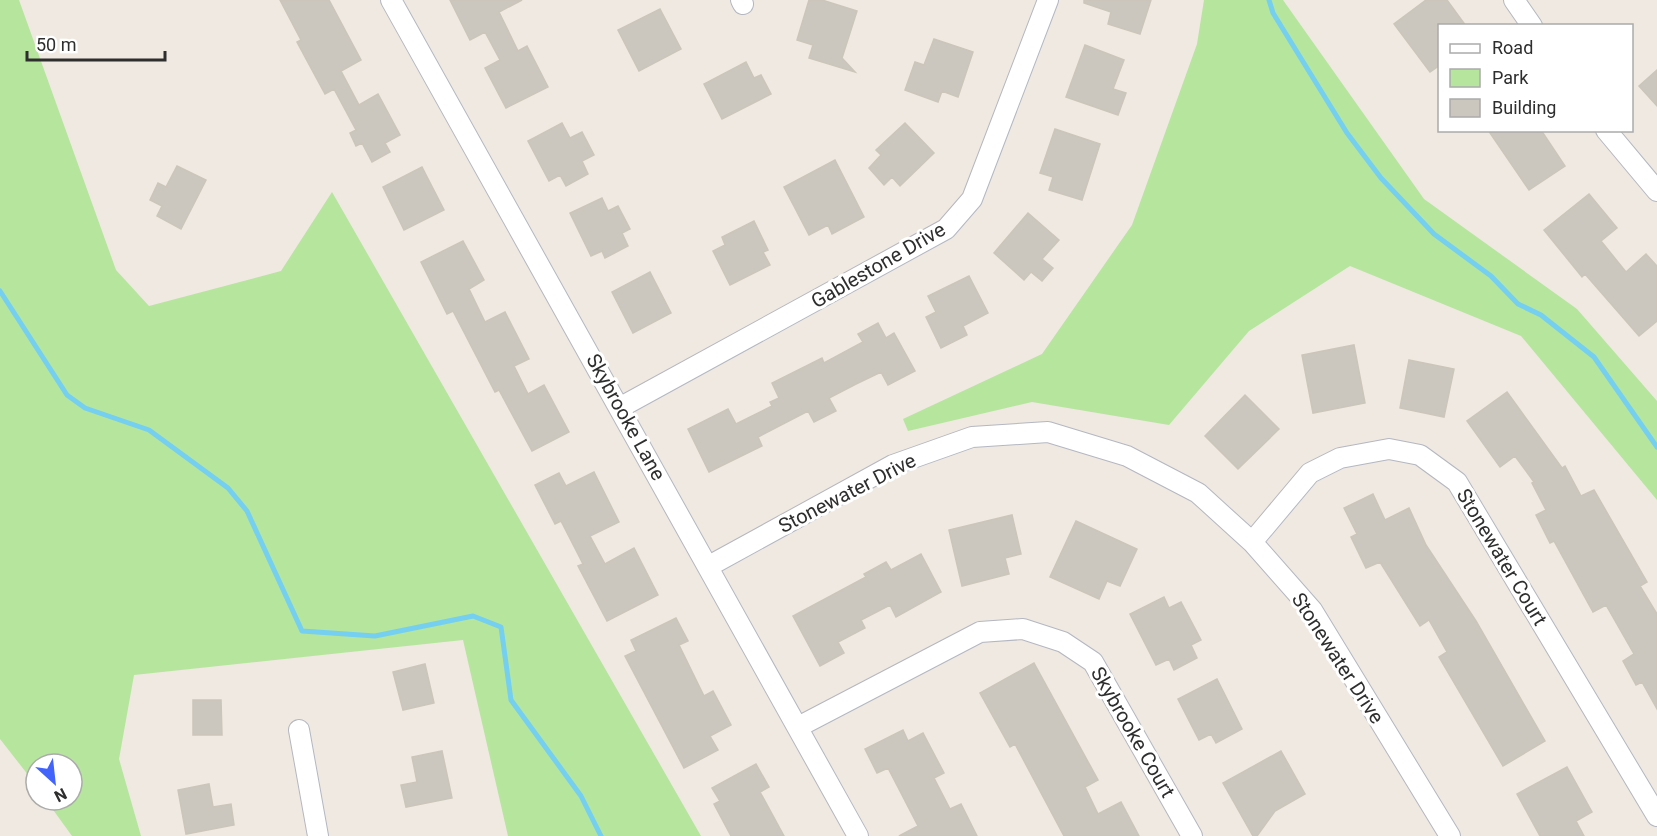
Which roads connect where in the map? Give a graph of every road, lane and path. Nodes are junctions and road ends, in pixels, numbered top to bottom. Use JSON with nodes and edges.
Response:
{"nodes":[{"id":1,"x":392,"y":0,"type":"edge"},
{"id":2,"x":1048,"y":0,"type":"edge"},
{"id":3,"x":1514,"y":0,"type":"edge"},
{"id":4,"x":1531,"y":24,"type":"edge"},
{"id":5,"x":1608,"y":132,"type":"edge"},
{"id":6,"x":1657,"y":191,"type":"edge"},
{"id":7,"x":621,"y":407,"type":"junction"},
{"id":8,"x":1252,"y":542,"type":"junction"},
{"id":9,"x":710,"y":566,"type":"junction"},
{"id":10,"x":798,"y":727,"type":"junction"},
{"id":11,"x":299,"y":730,"type":"dead end"},
{"id":12,"x":1657,"y":816,"type":"edge"},
{"id":13,"x":318,"y":836,"type":"edge"},
{"id":14,"x":858,"y":836,"type":"edge"},
{"id":15,"x":1192,"y":836,"type":"edge"},
{"id":16,"x":1450,"y":836,"type":"edge"}],
"edges":[{"from":1,"to":7,"type":"street","name":"Skybrooke Lane"},
{"from":2,"to":7,"type":"street","name":"Gablestone Drive"},
{"from":3,"to":4,"type":"street"},
{"from":5,"to":6,"type":"street"},
{"from":7,"to":9,"type":"street","name":"Skybrooke Lane"},
{"from":8,"to":9,"type":"street","name":"Stonewater Drive"},
{"from":8,"to":12,"type":"street","name":"Stonewater Court"},
{"from":8,"to":16,"type":"street","name":"Stonewater Drive"},
{"from":9,"to":10,"type":"street","name":"Skybrooke Lane"},
{"from":10,"to":14,"type":"street","name":"Skybrooke Lane"},
{"from":10,"to":15,"type":"street","name":"Skybrooke Court"},
{"from":11,"to":13,"type":"street"}]}
